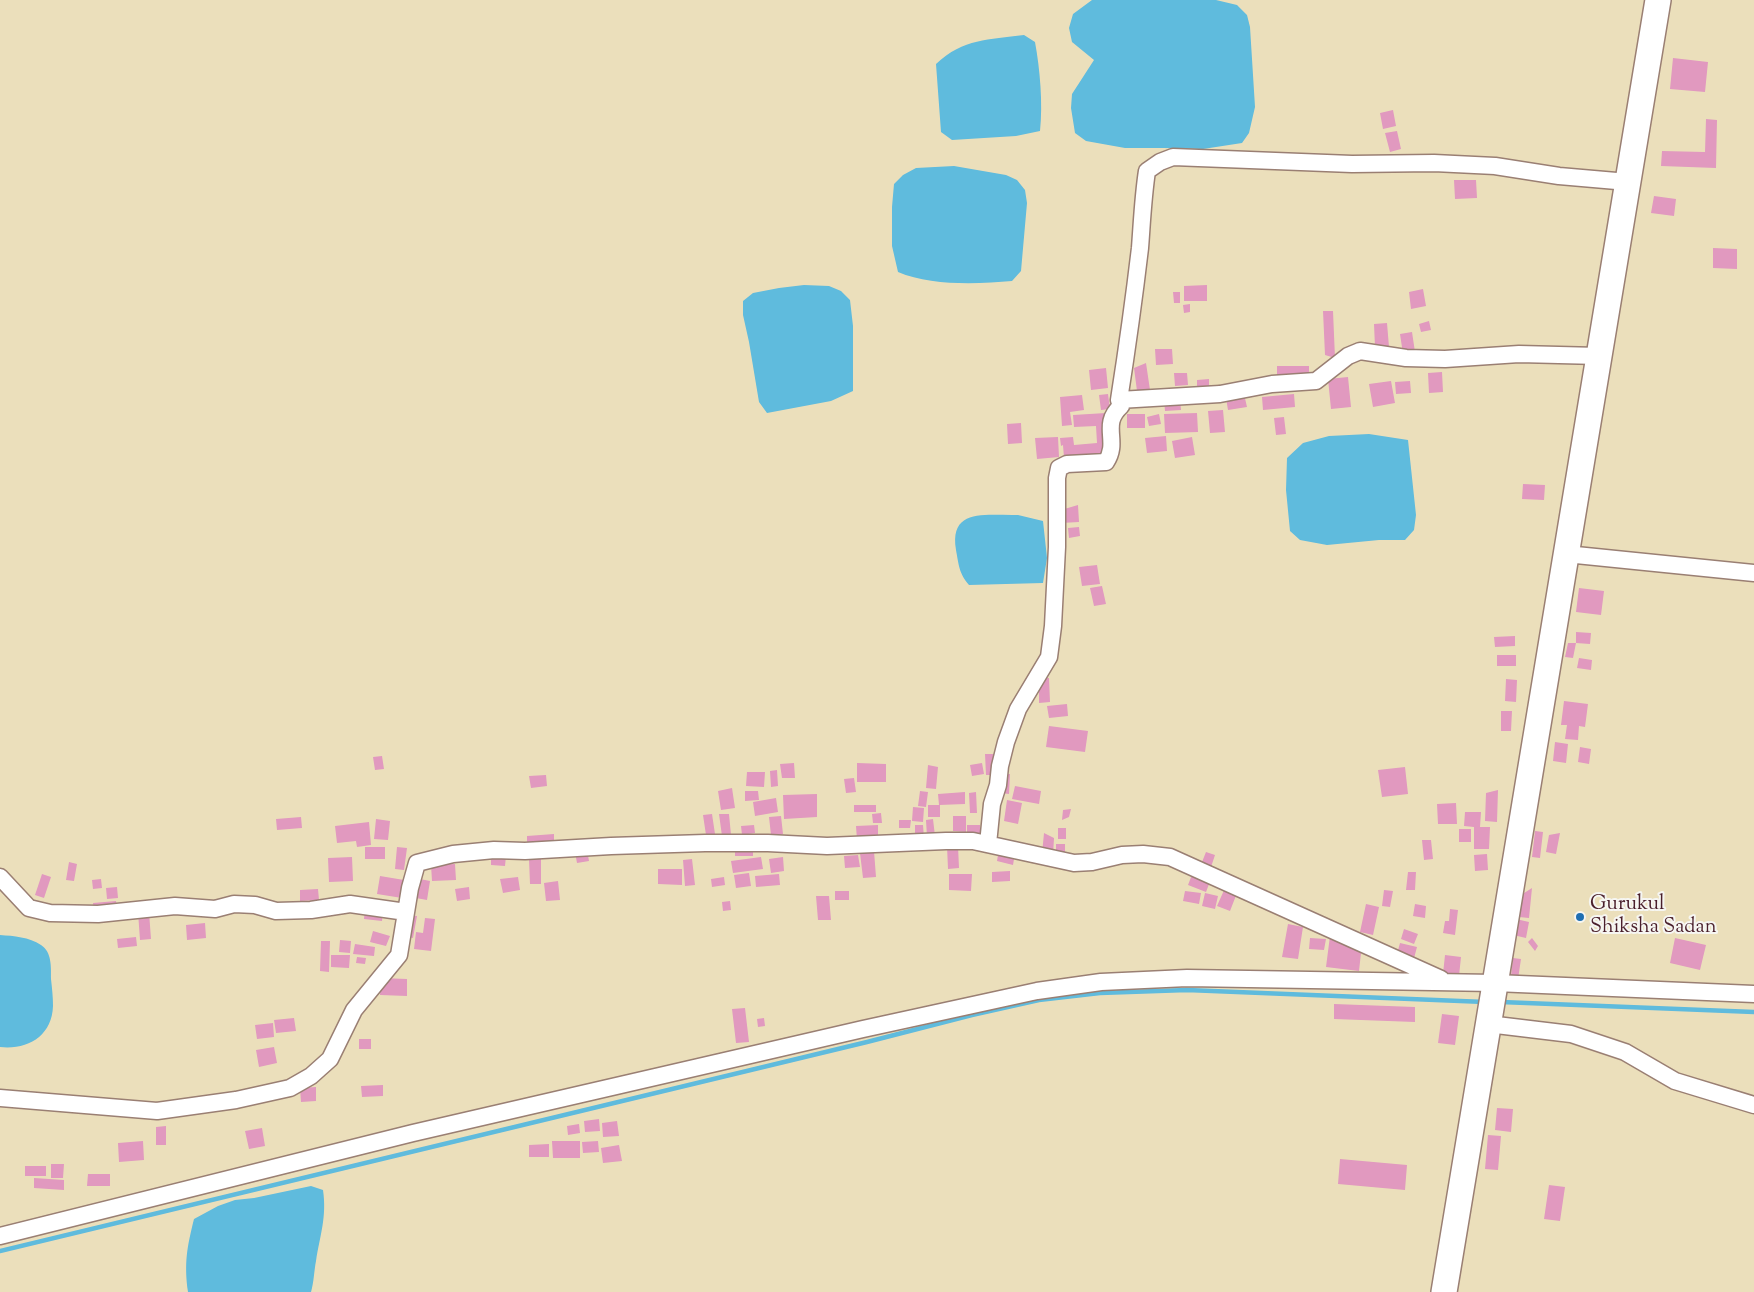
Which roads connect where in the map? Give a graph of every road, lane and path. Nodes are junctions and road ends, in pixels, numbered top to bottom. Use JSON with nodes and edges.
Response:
{"nodes":[{"id":1,"x":1658,"y":0,"type":"edge"},
{"id":2,"x":1628,"y":182,"type":"junction"},
{"id":3,"x":1599,"y":356,"type":"junction"},
{"id":4,"x":1119,"y":400,"type":"junction"},
{"id":5,"x":1566,"y":554,"type":"junction"},
{"id":6,"x":1754,"y":573,"type":"edge"},
{"id":7,"x":988,"y":844,"type":"junction"},
{"id":8,"x":0,"y":877,"type":"edge"},
{"id":9,"x":406,"y":912,"type":"junction"},
{"id":10,"x":1447,"y":982,"type":"junction"},
{"id":11,"x":1495,"y":983,"type":"junction"},
{"id":12,"x":1754,"y":994,"type":"edge"},
{"id":13,"x":1489,"y":1020,"type":"junction"},
{"id":14,"x":0,"y":1098,"type":"edge"},
{"id":15,"x":1754,"y":1105,"type":"edge"},
{"id":16,"x":0,"y":1236,"type":"edge"},
{"id":17,"x":1444,"y":1292,"type":"edge"}],
"edges":[{"from":1,"to":2,"type":"main road"},
{"from":2,"to":3,"type":"main road"},
{"from":2,"to":4,"type":"street"},
{"from":3,"to":4,"type":"street"},
{"from":3,"to":5,"type":"main road"},
{"from":4,"to":7,"type":"street"},
{"from":5,"to":6,"type":"street"},
{"from":5,"to":11,"type":"main road"},
{"from":7,"to":9,"type":"street"},
{"from":7,"to":10,"type":"street"},
{"from":8,"to":9,"type":"street"},
{"from":9,"to":14,"type":"street"},
{"from":10,"to":11,"type":"street"},
{"from":10,"to":16,"type":"street"},
{"from":11,"to":12,"type":"street"},
{"from":11,"to":13,"type":"main road"},
{"from":13,"to":15,"type":"street"},
{"from":13,"to":17,"type":"main road"}]}
